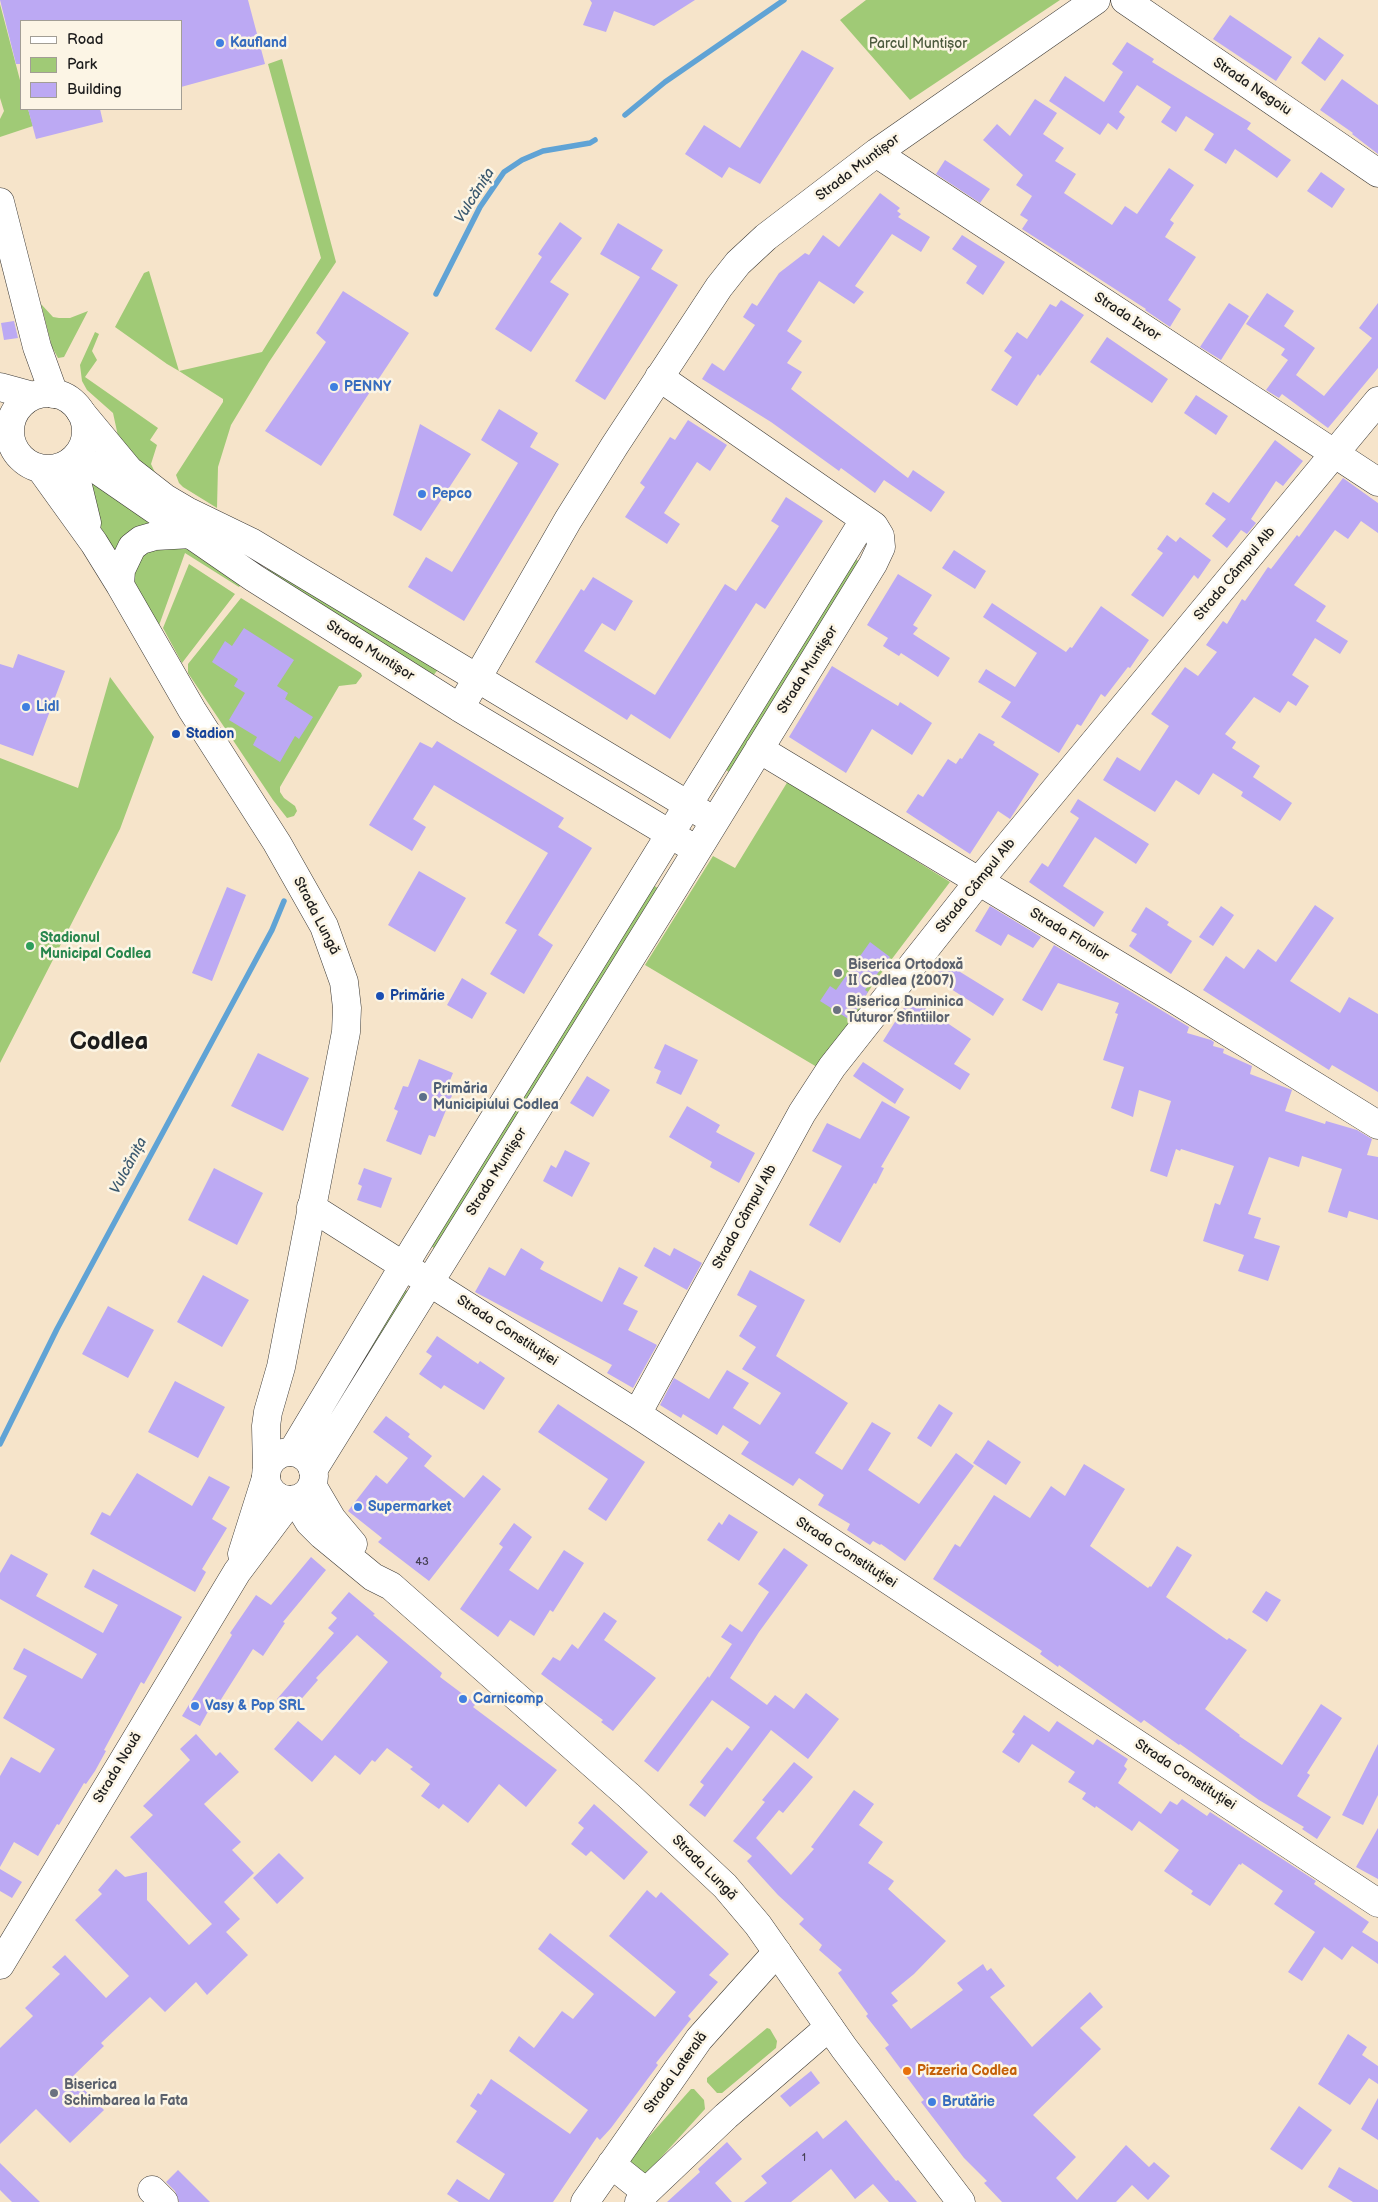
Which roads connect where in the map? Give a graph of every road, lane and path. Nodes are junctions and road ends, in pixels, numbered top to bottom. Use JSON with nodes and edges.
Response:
{"nodes":[{"id":1,"x":1096,"y":0,"type":"edge"},
{"id":2,"x":1125,"y":0,"type":"edge"},
{"id":3,"x":876,"y":153,"type":"junction"},
{"id":4,"x":1378,"y":173,"type":"edge"},
{"id":5,"x":0,"y":202,"type":"edge"},
{"id":6,"x":659,"y":377,"type":"junction"},
{"id":7,"x":0,"y":387,"type":"edge"},
{"id":8,"x":42,"y":395,"type":"junction"},
{"id":9,"x":1378,"y":401,"type":"edge"},
{"id":10,"x":80,"y":411,"type":"junction"},
{"id":11,"x":5,"y":431,"type":"edge"},
{"id":12,"x":1335,"y":454,"type":"junction"},
{"id":13,"x":74,"y":459,"type":"junction"},
{"id":14,"x":40,"y":468,"type":"junction"},
{"id":15,"x":1378,"y":482,"type":"edge"},
{"id":16,"x":864,"y":520,"type":"junction"},
{"id":17,"x":192,"y":534,"type":"junction"},
{"id":18,"x":94,"y":543,"type":"junction"},
{"id":19,"x":120,"y":585,"type":"junction"},
{"id":20,"x":476,"y":679,"type":"junction"},
{"id":21,"x":460,"y":708,"type":"junction"},
{"id":22,"x":759,"y":749,"type":"junction"},
{"id":23,"x":688,"y":805,"type":"junction"},
{"id":24,"x":715,"y":821,"type":"junction"},
{"id":25,"x":670,"y":834,"type":"junction"},
{"id":26,"x":697,"y":850,"type":"junction"},
{"id":27,"x":979,"y":881,"type":"junction"},
{"id":28,"x":1378,"y":1125,"type":"edge"},
{"id":29,"x":311,"y":1208,"type":"junction"},
{"id":30,"x":404,"y":1266,"type":"junction"},
{"id":31,"x":429,"y":1282,"type":"junction"},
{"id":32,"x":281,"y":1367,"type":"junction"},
{"id":33,"x":637,"y":1414,"type":"junction"},
{"id":34,"x":290,"y":1452,"type":"junction"},
{"id":35,"x":266,"y":1474,"type":"junction"},
{"id":36,"x":303,"y":1488,"type":"junction"},
{"id":37,"x":237,"y":1572,"type":"junction"},
{"id":38,"x":1378,"y":1903,"type":"edge"},
{"id":39,"x":777,"y":1952,"type":"junction"},
{"id":40,"x":0,"y":1965,"type":"edge"},
{"id":41,"x":829,"y":2027,"type":"junction"},
{"id":42,"x":611,"y":2164,"type":"junction"},
{"id":43,"x":642,"y":2197,"type":"edge"},
{"id":44,"x":585,"y":2202,"type":"edge"},
{"id":45,"x":961,"y":2202,"type":"edge"}],
"edges":[{"from":1,"to":3,"type":"main road","name":"Strada Muntișor"},
{"from":2,"to":4,"type":"main road","name":"Strada Negoiu"},
{"from":3,"to":6,"type":"main road","name":"Strada Muntișor"},
{"from":3,"to":12,"type":"main road","name":"Strada Izvor"},
{"from":5,"to":8,"type":"main road"},
{"from":6,"to":16,"type":"main road","name":"Strada Muntișor"},
{"from":6,"to":20,"type":"main road","name":"Strada Muntișor"},
{"from":7,"to":8,"type":"main road"},
{"from":8,"to":10,"type":"main road"},
{"from":8,"to":11,"type":"main road"},
{"from":9,"to":12,"type":"main road","name":"Strada Câmpul Alb"},
{"from":10,"to":13,"type":"main road"},
{"from":10,"to":20,"type":"main road"},
{"from":11,"to":14,"type":"main road"},
{"from":12,"to":15,"type":"main road","name":"Strada Izvor"},
{"from":12,"to":27,"type":"main road","name":"Strada Câmpul Alb"},
{"from":13,"to":14,"type":"main road"},
{"from":13,"to":17,"type":"main road","name":"Strada Muntișor"},
{"from":13,"to":18,"type":"main road"},
{"from":14,"to":18,"type":"main road"},
{"from":16,"to":22,"type":"main road","name":"Strada Muntișor"},
{"from":16,"to":23,"type":"main road"},
{"from":17,"to":19,"type":"main road"},
{"from":17,"to":21,"type":"main road","name":"Strada Muntișor"},
{"from":18,"to":19,"type":"main road","name":"Strada Lungă"},
{"from":19,"to":29,"type":"main road","name":"Strada Lungă"},
{"from":20,"to":21,"type":"main road","name":"Strada Muntișor"},
{"from":20,"to":23,"type":"main road"},
{"from":21,"to":25,"type":"main road","name":"Strada Muntișor"},
{"from":22,"to":24,"type":"main road","name":"Strada Muntișor"},
{"from":22,"to":27,"type":"main road","name":"Strada Florilor"},
{"from":23,"to":24,"type":"main road"},
{"from":23,"to":25,"type":"main road"},
{"from":24,"to":26,"type":"main road","name":"Strada Muntișor"},
{"from":25,"to":26,"type":"main road","name":"Strada Muntișor"},
{"from":25,"to":30,"type":"main road"},
{"from":26,"to":31,"type":"main road","name":"Strada Muntișor"},
{"from":27,"to":28,"type":"main road","name":"Strada Florilor"},
{"from":27,"to":33,"type":"main road","name":"Strada Câmpul Alb"},
{"from":29,"to":30,"type":"main road","name":"Strada Constituției"},
{"from":29,"to":32,"type":"main road","name":"Strada Lungă"},
{"from":30,"to":31,"type":"main road","name":"Strada Constituției"},
{"from":30,"to":34,"type":"main road"},
{"from":31,"to":33,"type":"main road","name":"Strada Constituției"},
{"from":31,"to":36,"type":"main road","name":"Strada Muntișor"},
{"from":32,"to":34,"type":"main road","name":"Strada Lungă"},
{"from":32,"to":35,"type":"main road","name":"Strada Lungă"},
{"from":33,"to":38,"type":"main road","name":"Strada Constituției"},
{"from":34,"to":35,"type":"main road"},
{"from":34,"to":36,"type":"main road"},
{"from":35,"to":36,"type":"main road"},
{"from":35,"to":37,"type":"main road","name":"Strada Nouă"},
{"from":36,"to":37,"type":"main road","name":"Strada Nouă"},
{"from":36,"to":39,"type":"main road","name":"Strada Lungă"},
{"from":37,"to":40,"type":"main road","name":"Strada Nouă"},
{"from":39,"to":41,"type":"main road","name":"Strada Lungă"},
{"from":39,"to":42,"type":"main road","name":"Strada Laterală"},
{"from":41,"to":43,"type":"main road"},
{"from":41,"to":45,"type":"main road","name":"Strada Lungă"},
{"from":42,"to":43,"type":"main road"},
{"from":42,"to":44,"type":"main road","name":"Strada Laterală"}]}
